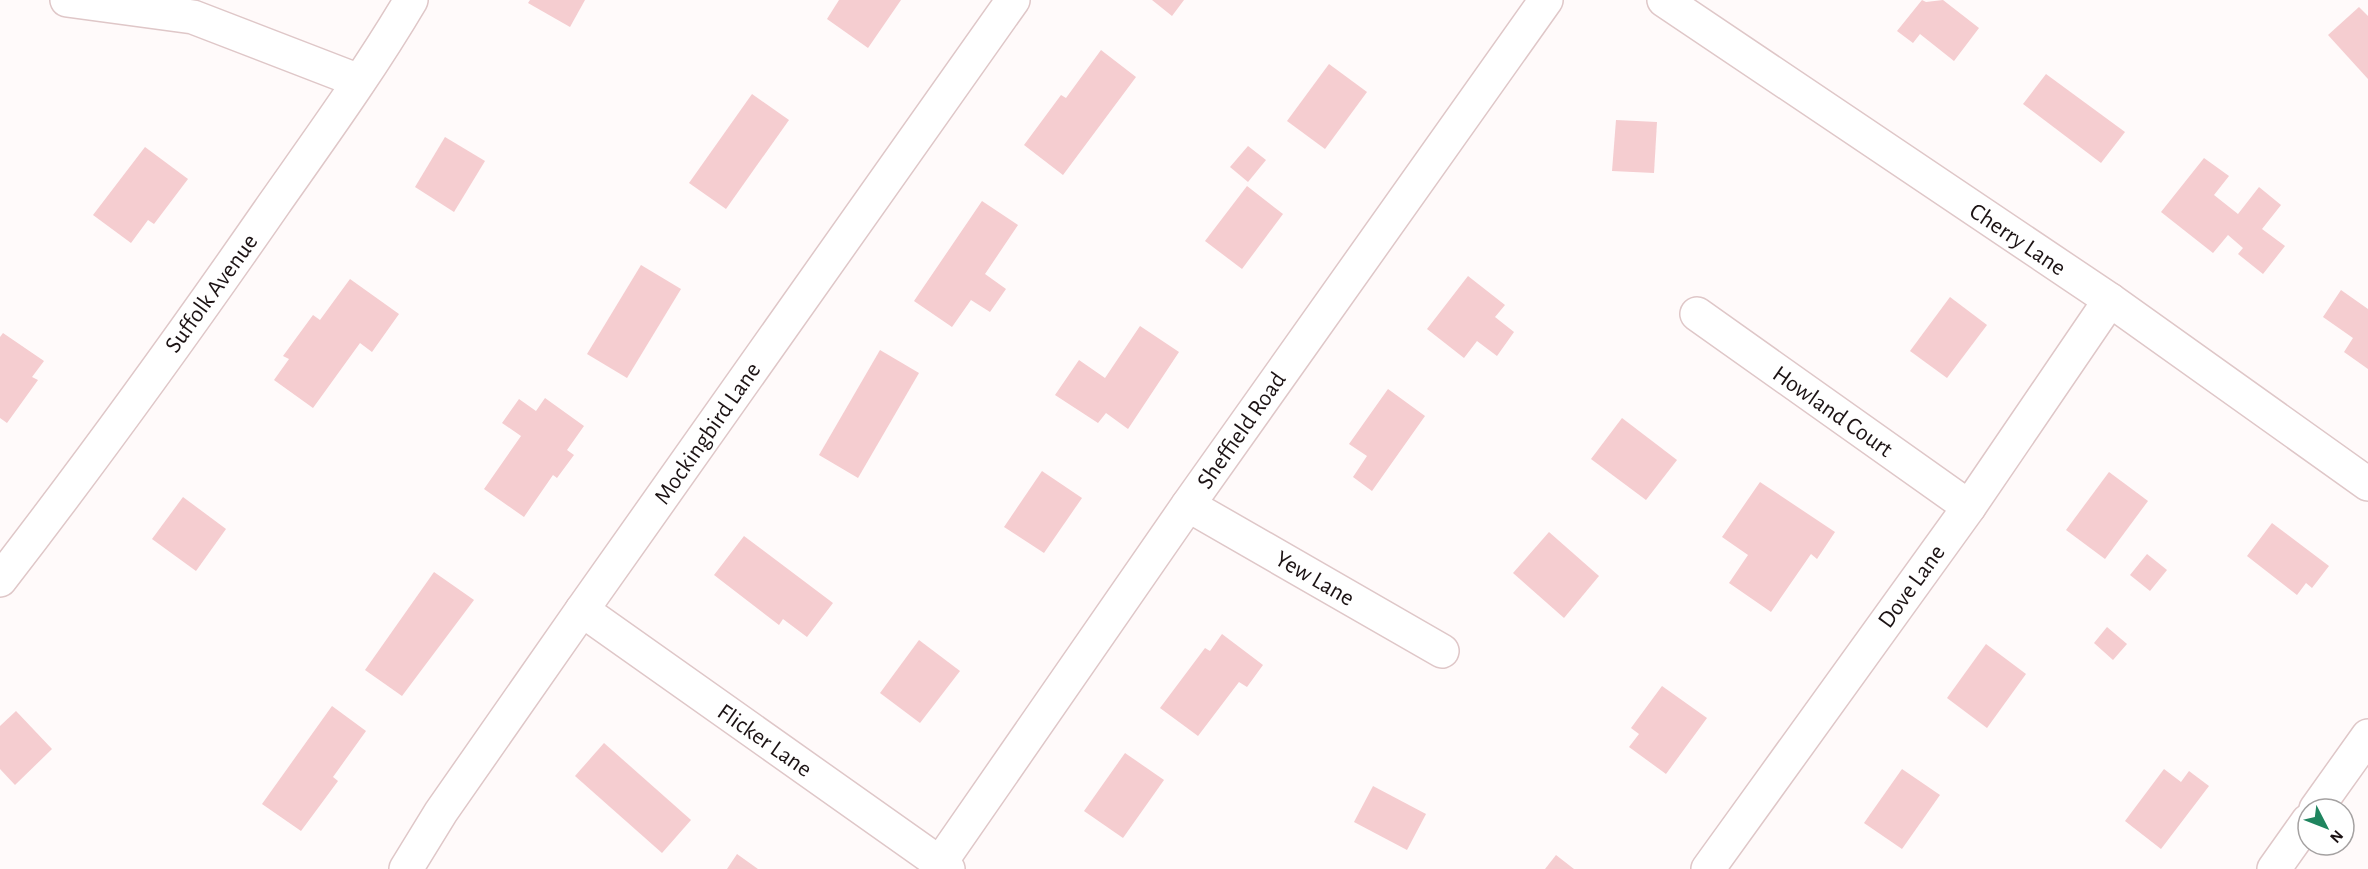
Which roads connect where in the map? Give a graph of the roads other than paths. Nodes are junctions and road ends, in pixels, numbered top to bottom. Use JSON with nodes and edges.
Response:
{"nodes":[{"id":1,"x":67,"y":0,"type":"edge"},
{"id":2,"x":411,"y":0,"type":"edge"},
{"id":3,"x":1013,"y":0,"type":"edge"},
{"id":4,"x":1546,"y":0,"type":"edge"},
{"id":5,"x":1664,"y":0,"type":"edge"},
{"id":6,"x":359,"y":81,"type":"junction"},
{"id":7,"x":2110,"y":300,"type":"junction"},
{"id":8,"x":1697,"y":314,"type":"dead end"},
{"id":9,"x":2368,"y":484,"type":"edge"},
{"id":10,"x":1188,"y":505,"type":"junction"},
{"id":11,"x":1969,"y":507,"type":"junction"},
{"id":12,"x":0,"y":580,"type":"edge"},
{"id":13,"x":582,"y":610,"type":"junction"},
{"id":14,"x":1442,"y":651,"type":"dead end"},
{"id":15,"x":2368,"y":736,"type":"edge"},
{"id":16,"x":2325,"y":797,"type":"edge"},
{"id":17,"x":2296,"y":838,"type":"edge"},
{"id":18,"x":944,"y":866,"type":"edge"},
{"id":19,"x":406,"y":869,"type":"edge"},
{"id":20,"x":1708,"y":869,"type":"edge"},
{"id":21,"x":2274,"y":869,"type":"edge"}],
"edges":[{"from":1,"to":6,"type":"street"},
{"from":2,"to":6,"type":"street","name":"Suffolk Avenue"},
{"from":3,"to":13,"type":"street","name":"Mockingbird Lane"},
{"from":4,"to":10,"type":"street","name":"Sheffield Road"},
{"from":5,"to":7,"type":"street","name":"Cherry Lane"},
{"from":6,"to":12,"type":"street","name":"Suffolk Avenue"},
{"from":7,"to":9,"type":"street","name":"Cherry Lane"},
{"from":7,"to":11,"type":"street","name":"Dove Lane"},
{"from":8,"to":11,"type":"street","name":"Howland Court"},
{"from":10,"to":14,"type":"street","name":"Yew Lane"},
{"from":10,"to":18,"type":"street","name":"Sheffield Road"},
{"from":11,"to":20,"type":"street","name":"Dove Lane"},
{"from":13,"to":18,"type":"street","name":"Flicker Lane"},
{"from":13,"to":19,"type":"street","name":"Mockingbird Lane"},
{"from":15,"to":16,"type":"street"},
{"from":17,"to":21,"type":"street"}]}
